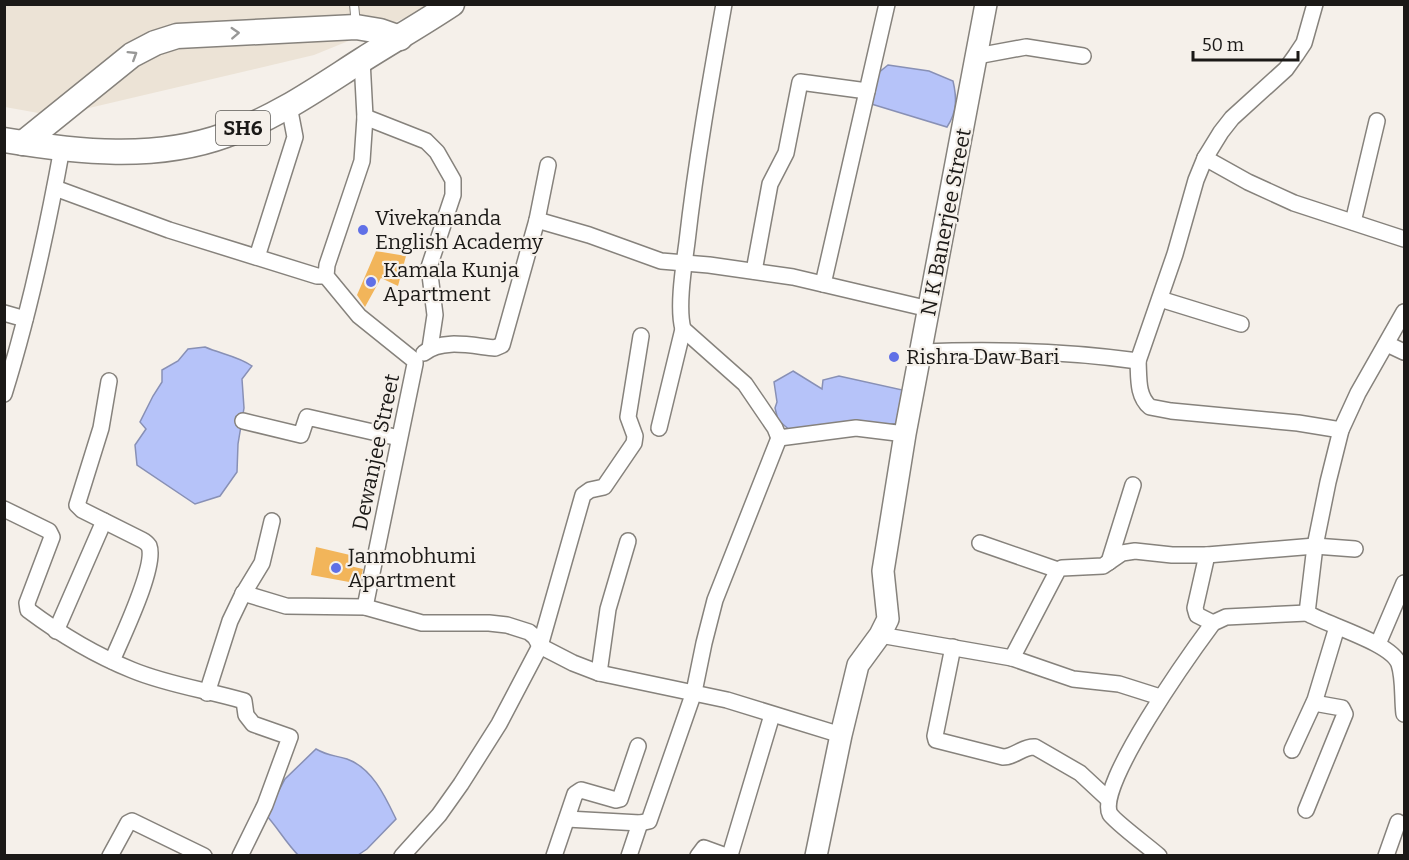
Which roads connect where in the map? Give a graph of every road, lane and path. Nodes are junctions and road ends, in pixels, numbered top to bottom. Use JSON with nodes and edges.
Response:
{"nodes":[{"id":1,"x":452,"y":4,"type":"edge"},
{"id":2,"x":724,"y":4,"type":"edge"},
{"id":3,"x":887,"y":4,"type":"edge"},
{"id":4,"x":986,"y":4,"type":"edge"},
{"id":5,"x":1315,"y":4,"type":"edge"},
{"id":6,"x":355,"y":16,"type":"edge"},
{"id":7,"x":400,"y":38,"type":"junction"},
{"id":8,"x":976,"y":56,"type":"junction"},
{"id":9,"x":1083,"y":56,"type":"dead end"},
{"id":10,"x":362,"y":60,"type":"junction"},
{"id":11,"x":867,"y":91,"type":"junction"},
{"id":12,"x":289,"y":106,"type":"junction"},
{"id":13,"x":365,"y":117,"type":"junction"},
{"id":14,"x":1377,"y":121,"type":"dead end"},
{"id":15,"x":14,"y":141,"type":"edge"},
{"id":16,"x":62,"y":148,"type":"junction"},
{"id":17,"x":1205,"y":158,"type":"junction"},
{"id":18,"x":548,"y":165,"type":"dead end"},
{"id":19,"x":55,"y":188,"type":"junction"},
{"id":20,"x":537,"y":220,"type":"junction"},
{"id":21,"x":1353,"y":222,"type":"junction"},
{"id":22,"x":1404,"y":239,"type":"edge"},
{"id":23,"x":257,"y":256,"type":"junction"},
{"id":24,"x":684,"y":263,"type":"junction"},
{"id":25,"x":754,"y":271,"type":"junction"},
{"id":26,"x":326,"y":276,"type":"junction"},
{"id":27,"x":823,"y":284,"type":"junction"},
{"id":28,"x":1160,"y":299,"type":"junction"},
{"id":29,"x":929,"y":309,"type":"junction"},
{"id":30,"x":1404,"y":312,"type":"edge"},
{"id":31,"x":4,"y":313,"type":"edge"},
{"id":32,"x":25,"y":319,"type":"junction"},
{"id":33,"x":1241,"y":324,"type":"dead end"},
{"id":34,"x":683,"y":329,"type":"junction"},
{"id":35,"x":641,"y":336,"type":"dead end"},
{"id":36,"x":1387,"y":344,"type":"junction"},
{"id":37,"x":430,"y":348,"type":"junction"},
{"id":38,"x":922,"y":352,"type":"junction"},
{"id":39,"x":1404,"y":352,"type":"edge"},
{"id":40,"x":414,"y":361,"type":"junction"},
{"id":41,"x":1138,"y":362,"type":"junction"},
{"id":42,"x":109,"y":381,"type":"dead end"},
{"id":43,"x":4,"y":394,"type":"edge"},
{"id":44,"x":243,"y":421,"type":"dead end"},
{"id":45,"x":659,"y":428,"type":"dead end"},
{"id":46,"x":1341,"y":430,"type":"junction"},
{"id":47,"x":905,"y":434,"type":"junction"},
{"id":48,"x":399,"y":438,"type":"junction"},
{"id":49,"x":779,"y":438,"type":"junction"},
{"id":50,"x":1133,"y":485,"type":"dead end"},
{"id":51,"x":4,"y":509,"type":"edge"},
{"id":52,"x":104,"y":521,"type":"junction"},
{"id":53,"x":272,"y":521,"type":"dead end"},
{"id":54,"x":628,"y":541,"type":"dead end"},
{"id":55,"x":980,"y":543,"type":"dead end"},
{"id":56,"x":1315,"y":546,"type":"junction"},
{"id":57,"x":1355,"y":549,"type":"dead end"},
{"id":58,"x":1207,"y":555,"type":"junction"},
{"id":59,"x":1109,"y":562,"type":"junction"},
{"id":60,"x":1058,"y":570,"type":"junction"},
{"id":61,"x":1404,"y":583,"type":"edge"},
{"id":62,"x":243,"y":593,"type":"junction"},
{"id":63,"x":365,"y":607,"type":"junction"},
{"id":64,"x":1307,"y":613,"type":"junction"},
{"id":65,"x":1213,"y":623,"type":"junction"},
{"id":66,"x":1337,"y":627,"type":"junction"},
{"id":67,"x":56,"y":631,"type":"junction"},
{"id":68,"x":880,"y":635,"type":"junction"},
{"id":69,"x":1378,"y":644,"type":"junction"},
{"id":70,"x":540,"y":646,"type":"junction"},
{"id":71,"x":953,"y":647,"type":"junction"},
{"id":72,"x":1012,"y":658,"type":"junction"},
{"id":73,"x":1403,"y":660,"type":"edge"},
{"id":74,"x":112,"y":661,"type":"junction"},
{"id":75,"x":599,"y":673,"type":"junction"},
{"id":76,"x":694,"y":692,"type":"junction"},
{"id":77,"x":207,"y":693,"type":"junction"},
{"id":78,"x":1160,"y":697,"type":"junction"},
{"id":79,"x":1314,"y":703,"type":"junction"},
{"id":80,"x":1404,"y":714,"type":"edge"},
{"id":81,"x":772,"y":715,"type":"junction"},
{"id":82,"x":841,"y":735,"type":"junction"},
{"id":83,"x":638,"y":746,"type":"dead end"},
{"id":84,"x":1292,"y":750,"type":"dead end"},
{"id":85,"x":1108,"y":799,"type":"junction"},
{"id":86,"x":1306,"y":810,"type":"dead end"},
{"id":87,"x":567,"y":819,"type":"junction"},
{"id":88,"x":1398,"y":822,"type":"dead end"},
{"id":89,"x":640,"y":823,"type":"junction"},
{"id":90,"x":110,"y":855,"type":"edge"},
{"id":91,"x":204,"y":855,"type":"edge"},
{"id":92,"x":240,"y":855,"type":"edge"},
{"id":93,"x":402,"y":855,"type":"edge"},
{"id":94,"x":554,"y":855,"type":"edge"},
{"id":95,"x":629,"y":855,"type":"edge"},
{"id":96,"x":698,"y":855,"type":"edge"},
{"id":97,"x":727,"y":855,"type":"edge"},
{"id":98,"x":816,"y":855,"type":"edge"},
{"id":99,"x":1159,"y":855,"type":"edge"},
{"id":100,"x":1386,"y":855,"type":"edge"}],
"edges":[{"from":1,"to":7,"type":"main road","number":"SH6"},
{"from":2,"to":24,"type":"street"},
{"from":3,"to":11,"type":"street"},
{"from":4,"to":8,"type":"street","name":"N K Banerjee Street"},
{"from":5,"to":17,"type":"street"},
{"from":6,"to":7,"type":"main road"},
{"from":15,"to":6,"type":"main road","one_way":true},
{"from":7,"to":10,"type":"main road","number":"SH6"},
{"from":8,"to":9,"type":"street"},
{"from":8,"to":29,"type":"street","name":"N K Banerjee Street"},
{"from":10,"to":12,"type":"main road","number":"SH6"},
{"from":10,"to":13,"type":"street"},
{"from":11,"to":25,"type":"street"},
{"from":11,"to":27,"type":"street"},
{"from":12,"to":16,"type":"main road","number":"SH6"},
{"from":12,"to":23,"type":"street"},
{"from":13,"to":26,"type":"street"},
{"from":13,"to":37,"type":"street"},
{"from":14,"to":21,"type":"street"},
{"from":15,"to":16,"type":"main road","number":"SH6"},
{"from":16,"to":19,"type":"street"},
{"from":17,"to":21,"type":"street"},
{"from":17,"to":28,"type":"street"},
{"from":18,"to":20,"type":"street"},
{"from":19,"to":23,"type":"street"},
{"from":19,"to":32,"type":"street"},
{"from":20,"to":24,"type":"street"},
{"from":20,"to":37,"type":"street"},
{"from":21,"to":22,"type":"street"},
{"from":23,"to":26,"type":"street"},
{"from":24,"to":25,"type":"street"},
{"from":24,"to":34,"type":"street"},
{"from":25,"to":27,"type":"street"},
{"from":26,"to":40,"type":"street","name":"Dewanjee Street"},
{"from":27,"to":29,"type":"street"},
{"from":28,"to":33,"type":"street"},
{"from":28,"to":41,"type":"street"},
{"from":29,"to":38,"type":"street","name":"N K Banerjee Street"},
{"from":30,"to":36,"type":"street"},
{"from":31,"to":32,"type":"street"},
{"from":32,"to":43,"type":"street"},
{"from":34,"to":45,"type":"street"},
{"from":34,"to":49,"type":"street"},
{"from":35,"to":70,"type":"street"},
{"from":36,"to":39,"type":"street"},
{"from":36,"to":46,"type":"street"},
{"from":37,"to":40,"type":"street"},
{"from":38,"to":41,"type":"street"},
{"from":38,"to":47,"type":"street","name":"N K Banerjee Street"},
{"from":40,"to":48,"type":"street","name":"Dewanjee Street"},
{"from":41,"to":46,"type":"street"},
{"from":42,"to":52,"type":"street"},
{"from":44,"to":48,"type":"street"},
{"from":46,"to":56,"type":"street"},
{"from":47,"to":49,"type":"street"},
{"from":47,"to":68,"type":"street","name":"N K Banerjee Street"},
{"from":48,"to":63,"type":"street","name":"Dewanjee Street"},
{"from":49,"to":76,"type":"street"},
{"from":50,"to":59,"type":"street"},
{"from":51,"to":67,"type":"street"},
{"from":52,"to":67,"type":"street"},
{"from":52,"to":74,"type":"street"},
{"from":53,"to":62,"type":"street"},
{"from":54,"to":75,"type":"street"},
{"from":55,"to":60,"type":"street"},
{"from":56,"to":57,"type":"street"},
{"from":56,"to":58,"type":"street"},
{"from":56,"to":64,"type":"street"},
{"from":58,"to":59,"type":"street"},
{"from":58,"to":65,"type":"street"},
{"from":59,"to":60,"type":"street"},
{"from":60,"to":72,"type":"street"},
{"from":61,"to":69,"type":"street"},
{"from":62,"to":63,"type":"street"},
{"from":62,"to":77,"type":"street"},
{"from":63,"to":70,"type":"street"},
{"from":64,"to":65,"type":"street"},
{"from":64,"to":66,"type":"street"},
{"from":65,"to":78,"type":"street"},
{"from":66,"to":69,"type":"street"},
{"from":66,"to":79,"type":"street"},
{"from":67,"to":74,"type":"street"},
{"from":68,"to":71,"type":"street"},
{"from":68,"to":82,"type":"street","name":"N K Banerjee Street"},
{"from":69,"to":73,"type":"street"},
{"from":70,"to":75,"type":"street"},
{"from":70,"to":93,"type":"street"},
{"from":71,"to":72,"type":"street"},
{"from":71,"to":85,"type":"street"},
{"from":72,"to":78,"type":"street"},
{"from":73,"to":80,"type":"street"},
{"from":74,"to":77,"type":"street"},
{"from":75,"to":76,"type":"street"},
{"from":76,"to":81,"type":"street"},
{"from":76,"to":89,"type":"street"},
{"from":77,"to":92,"type":"street"},
{"from":78,"to":85,"type":"street"},
{"from":79,"to":84,"type":"street"},
{"from":79,"to":86,"type":"street"},
{"from":81,"to":82,"type":"street"},
{"from":81,"to":97,"type":"street"},
{"from":82,"to":98,"type":"street","name":"N K Banerjee Street"},
{"from":83,"to":87,"type":"street"},
{"from":85,"to":99,"type":"street"},
{"from":87,"to":89,"type":"street"},
{"from":87,"to":94,"type":"street"},
{"from":88,"to":100,"type":"street"},
{"from":89,"to":95,"type":"street"},
{"from":90,"to":91,"type":"street"},
{"from":96,"to":97,"type":"street"}]}
